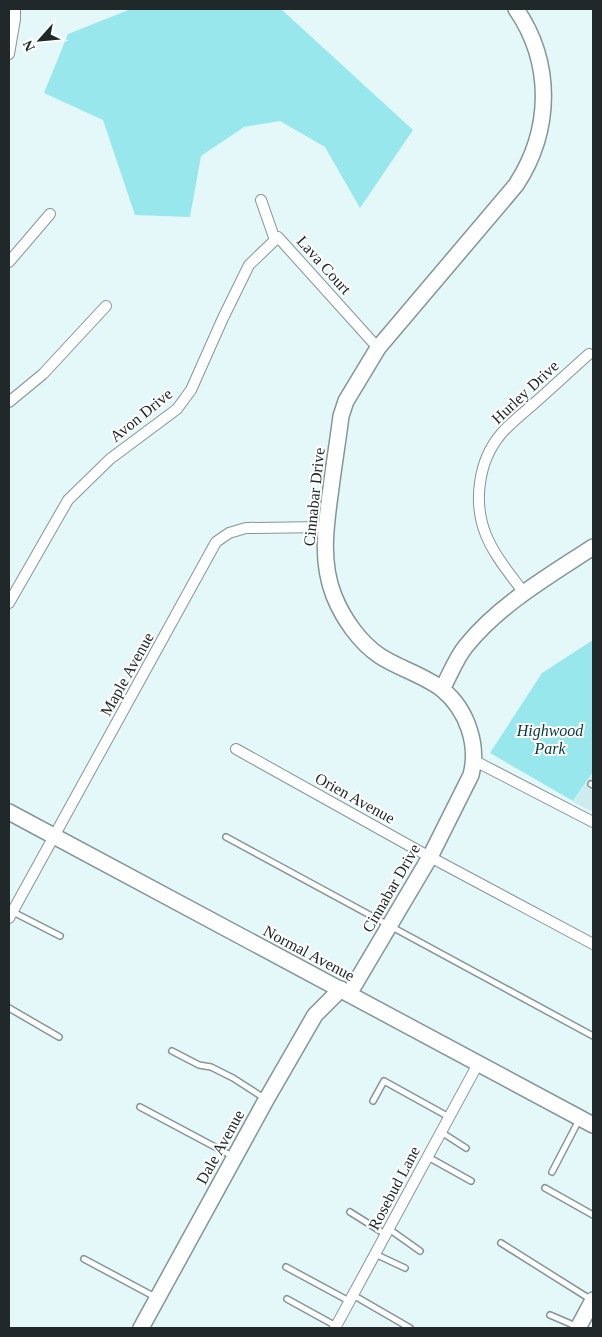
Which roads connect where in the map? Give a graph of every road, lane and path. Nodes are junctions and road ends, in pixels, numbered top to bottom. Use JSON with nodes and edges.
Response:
{"nodes":[{"id":1,"x":15,"y":9,"type":"edge"},
{"id":2,"x":516,"y":9,"type":"edge"},
{"id":3,"x":9,"y":54,"type":"edge"},
{"id":4,"x":261,"y":200,"type":"dead end"},
{"id":5,"x":50,"y":214,"type":"dead end"},
{"id":6,"x":275,"y":240,"type":"junction"},
{"id":7,"x":9,"y":262,"type":"edge"},
{"id":8,"x":106,"y":306,"type":"dead end"},
{"id":9,"x":378,"y":348,"type":"junction"},
{"id":10,"x":589,"y":354,"type":"dead end"},
{"id":11,"x":9,"y":402,"type":"edge"},
{"id":12,"x":326,"y":527,"type":"junction"},
{"id":13,"x":593,"y":547,"type":"edge"},
{"id":14,"x":524,"y":593,"type":"junction"},
{"id":15,"x":9,"y":603,"type":"edge"},
{"id":16,"x":442,"y":690,"type":"junction"},
{"id":17,"x":236,"y":749,"type":"dead end"},
{"id":18,"x":475,"y":762,"type":"junction"},
{"id":19,"x":9,"y":812,"type":"edge"},
{"id":20,"x":593,"y":822,"type":"edge"},
{"id":21,"x":55,"y":837,"type":"junction"},
{"id":22,"x":226,"y":837,"type":"dead end"},
{"id":23,"x":430,"y":857,"type":"junction"},
{"id":24,"x":11,"y":915,"type":"edge"},
{"id":25,"x":390,"y":926,"type":"junction"},
{"id":26,"x":60,"y":936,"type":"dead end"},
{"id":27,"x":593,"y":944,"type":"edge"},
{"id":28,"x":345,"y":992,"type":"junction"},
{"id":29,"x":9,"y":1008,"type":"edge"},
{"id":30,"x":593,"y":1036,"type":"edge"},
{"id":31,"x":59,"y":1037,"type":"dead end"},
{"id":32,"x":172,"y":1051,"type":"dead end"},
{"id":33,"x":479,"y":1062,"type":"junction"},
{"id":34,"x":266,"y":1100,"type":"junction"},
{"id":35,"x":374,"y":1101,"type":"dead end"},
{"id":36,"x":140,"y":1107,"type":"dead end"},
{"id":37,"x":449,"y":1117,"type":"junction"},
{"id":38,"x":587,"y":1121,"type":"edge"},
{"id":39,"x":441,"y":1132,"type":"junction"},
{"id":40,"x":466,"y":1148,"type":"dead end"},
{"id":41,"x":428,"y":1157,"type":"junction"},
{"id":42,"x":234,"y":1158,"type":"junction"},
{"id":43,"x":552,"y":1172,"type":"dead end"},
{"id":44,"x":471,"y":1181,"type":"dead end"},
{"id":45,"x":545,"y":1188,"type":"dead end"},
{"id":46,"x":350,"y":1212,"type":"dead end"},
{"id":47,"x":593,"y":1215,"type":"edge"},
{"id":48,"x":387,"y":1232,"type":"junction"},
{"id":49,"x":501,"y":1243,"type":"dead end"},
{"id":50,"x":420,"y":1251,"type":"dead end"},
{"id":51,"x":375,"y":1254,"type":"junction"},
{"id":52,"x":84,"y":1259,"type":"dead end"},
{"id":53,"x":286,"y":1267,"type":"dead end"},
{"id":54,"x":405,"y":1268,"type":"dead end"},
{"id":55,"x":157,"y":1298,"type":"junction"},
{"id":56,"x":351,"y":1298,"type":"junction"},
{"id":57,"x":287,"y":1299,"type":"dead end"},
{"id":58,"x":593,"y":1300,"type":"edge"},
{"id":59,"x":550,"y":1315,"type":"dead end"},
{"id":60,"x":336,"y":1327,"type":"edge"},
{"id":61,"x":141,"y":1328,"type":"edge"},
{"id":62,"x":410,"y":1328,"type":"edge"},
{"id":63,"x":579,"y":1328,"type":"edge"}],
"edges":[{"from":1,"to":3,"type":"street"},
{"from":2,"to":9,"type":"street","name":"Cinnabar Drive"},
{"from":4,"to":6,"type":"street","name":"Lava Court"},
{"from":5,"to":7,"type":"street"},
{"from":6,"to":9,"type":"street","name":"Lava Court"},
{"from":6,"to":15,"type":"street","name":"Avon Drive"},
{"from":8,"to":11,"type":"street"},
{"from":9,"to":12,"type":"street","name":"Cinnabar Drive"},
{"from":10,"to":14,"type":"street","name":"Hurley Drive"},
{"from":12,"to":16,"type":"street","name":"Cinnabar Drive"},
{"from":12,"to":21,"type":"street","name":"Maple Avenue"},
{"from":13,"to":14,"type":"street"},
{"from":14,"to":16,"type":"street"},
{"from":16,"to":18,"type":"street","name":"Cinnabar Drive"},
{"from":17,"to":23,"type":"street","name":"Orien Avenue"},
{"from":18,"to":20,"type":"street"},
{"from":18,"to":23,"type":"street","name":"Cinnabar Drive"},
{"from":19,"to":21,"type":"street","name":"Normal Avenue"},
{"from":21,"to":24,"type":"street","name":"Maple Avenue"},
{"from":21,"to":28,"type":"street","name":"Normal Avenue"},
{"from":22,"to":25,"type":"lane"},
{"from":23,"to":25,"type":"street","name":"Cinnabar Drive"},
{"from":23,"to":27,"type":"street","name":"Orien Avenue"},
{"from":24,"to":26,"type":"lane"},
{"from":25,"to":28,"type":"street","name":"Cinnabar Drive"},
{"from":25,"to":30,"type":"lane"},
{"from":28,"to":33,"type":"street","name":"Normal Avenue"},
{"from":28,"to":34,"type":"street","name":"Dale Avenue"},
{"from":29,"to":31,"type":"lane"},
{"from":32,"to":34,"type":"lane"},
{"from":33,"to":37,"type":"street","name":"Rosebud Lane"},
{"from":33,"to":38,"type":"street","name":"Normal Avenue"},
{"from":34,"to":42,"type":"street","name":"Dale Avenue"},
{"from":35,"to":37,"type":"lane"},
{"from":36,"to":42,"type":"lane"},
{"from":37,"to":39,"type":"street","name":"Rosebud Lane"},
{"from":38,"to":43,"type":"lane"},
{"from":39,"to":40,"type":"lane"},
{"from":39,"to":41,"type":"street","name":"Rosebud Lane"},
{"from":41,"to":44,"type":"lane"},
{"from":41,"to":48,"type":"street","name":"Rosebud Lane"},
{"from":42,"to":55,"type":"street","name":"Dale Avenue"},
{"from":45,"to":47,"type":"lane"},
{"from":46,"to":48,"type":"lane"},
{"from":48,"to":50,"type":"lane"},
{"from":48,"to":51,"type":"street","name":"Rosebud Lane"},
{"from":49,"to":58,"type":"lane"},
{"from":51,"to":54,"type":"lane"},
{"from":51,"to":56,"type":"street","name":"Rosebud Lane"},
{"from":52,"to":55,"type":"lane"},
{"from":53,"to":56,"type":"lane"},
{"from":55,"to":61,"type":"street","name":"Dale Avenue"},
{"from":56,"to":60,"type":"street","name":"Rosebud Lane"},
{"from":56,"to":62,"type":"lane"},
{"from":57,"to":60,"type":"lane"},
{"from":58,"to":63,"type":"street"},
{"from":59,"to":63,"type":"lane"}]}
